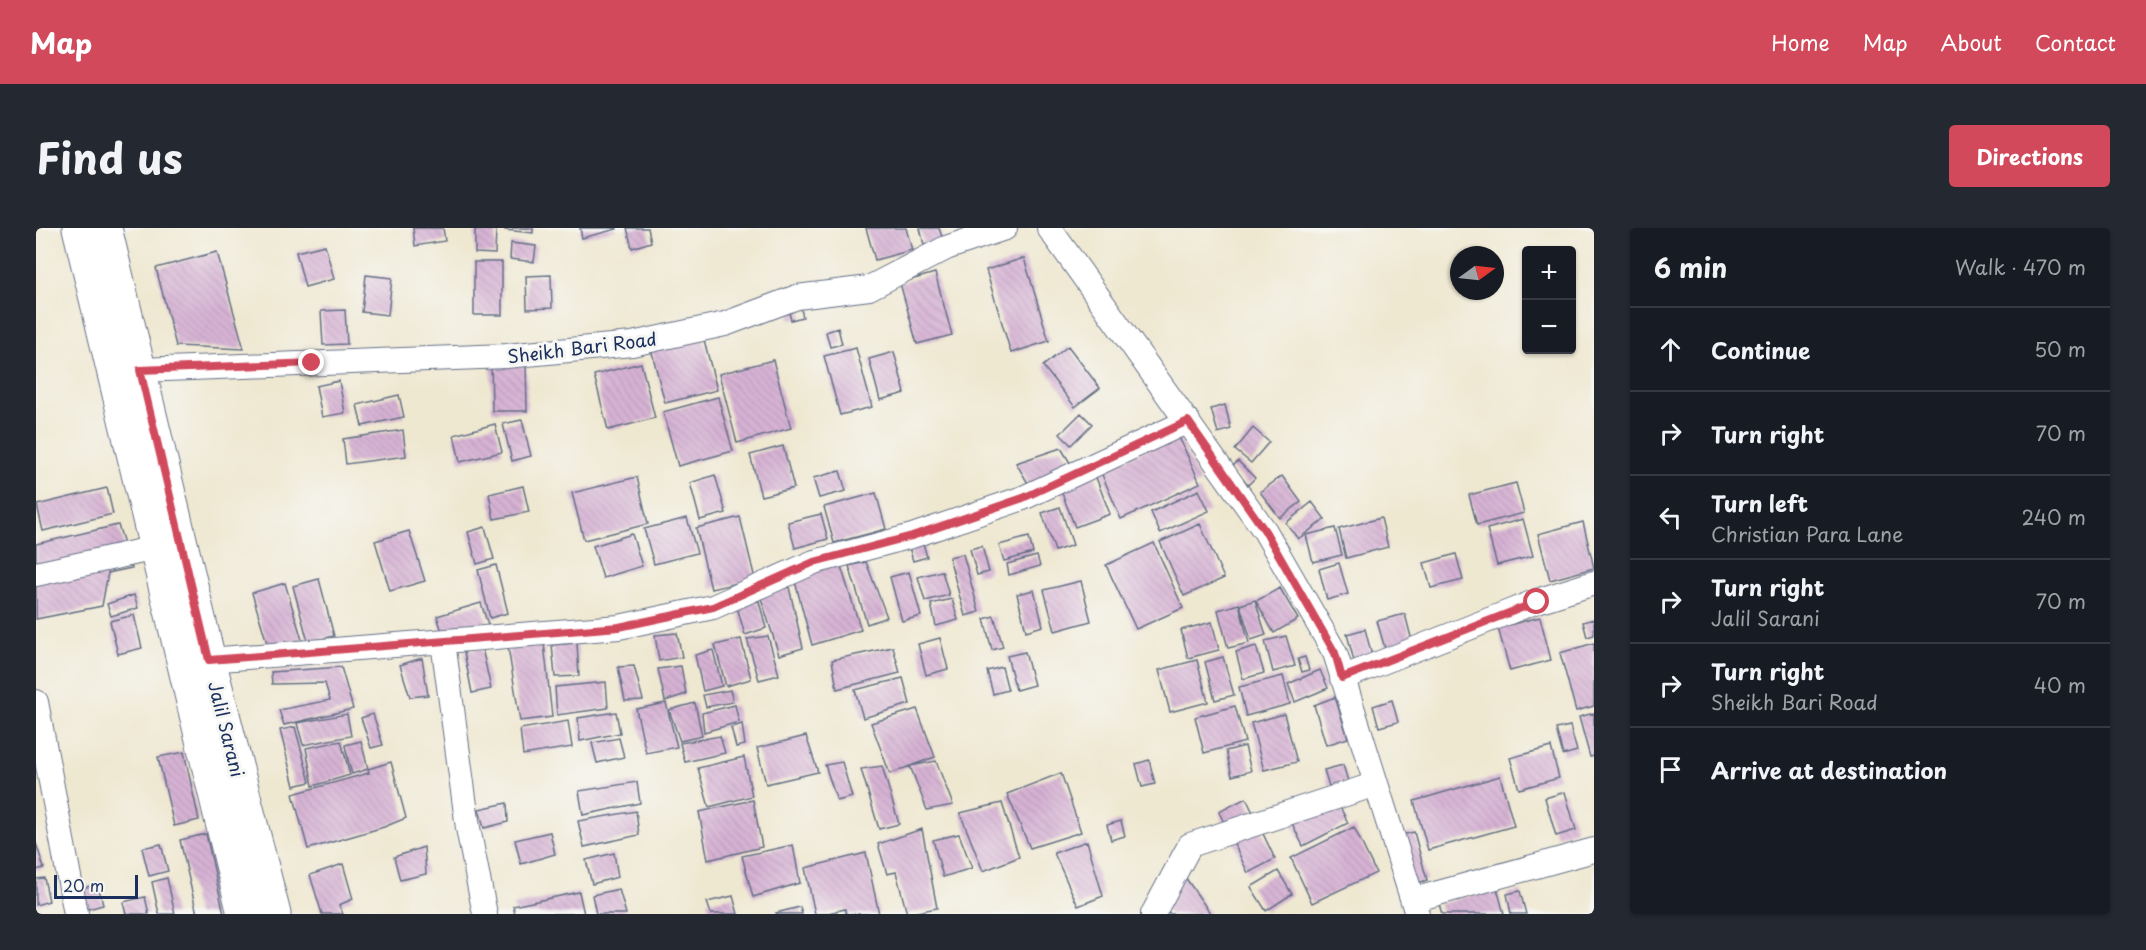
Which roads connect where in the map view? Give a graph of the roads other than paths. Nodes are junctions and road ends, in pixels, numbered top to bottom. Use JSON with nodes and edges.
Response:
{"nodes":[{"id":1,"x":79,"y":228,"type":"edge"},
{"id":2,"x":105,"y":228,"type":"edge"},
{"id":3,"x":1005,"y":228,"type":"edge"},
{"id":4,"x":1049,"y":228,"type":"edge"},
{"id":5,"x":140,"y":370,"type":"junction"},
{"id":6,"x":1188,"y":421,"type":"junction"},
{"id":7,"x":156,"y":548,"type":"junction"},
{"id":8,"x":36,"y":574,"type":"edge"},
{"id":9,"x":1594,"y":583,"type":"edge"},
{"id":10,"x":443,"y":642,"type":"junction"},
{"id":11,"x":209,"y":660,"type":"junction"},
{"id":12,"x":1342,"y":678,"type":"junction"},
{"id":13,"x":36,"y":702,"type":"edge"},
{"id":14,"x":1376,"y":784,"type":"junction"},
{"id":15,"x":1594,"y":850,"type":"edge"},
{"id":16,"x":1415,"y":907,"type":"edge"},
{"id":17,"x":76,"y":914,"type":"edge"},
{"id":18,"x":244,"y":914,"type":"edge"},
{"id":19,"x":274,"y":914,"type":"edge"},
{"id":20,"x":485,"y":914,"type":"edge"},
{"id":21,"x":1153,"y":914,"type":"edge"}],
"edges":[{"from":1,"to":7,"type":"main road","name":"Jalil Sarani"},
{"from":2,"to":5,"type":"main road","name":"Jalil Sarani"},
{"from":3,"to":5,"type":"street","name":"Sheikh Bari Road"},
{"from":4,"to":6,"type":"street"},
{"from":5,"to":11,"type":"main road","name":"Jalil Sarani"},
{"from":6,"to":10,"type":"street"},
{"from":6,"to":12,"type":"street"},
{"from":7,"to":8,"type":"street"},
{"from":7,"to":18,"type":"main road","name":"Jalil Sarani"},
{"from":9,"to":12,"type":"street"},
{"from":10,"to":11,"type":"street"},
{"from":10,"to":20,"type":"street"},
{"from":11,"to":19,"type":"main road","name":"Jalil Sarani"},
{"from":12,"to":14,"type":"street"},
{"from":13,"to":17,"type":"street"},
{"from":14,"to":16,"type":"street"},
{"from":14,"to":21,"type":"street"},
{"from":15,"to":16,"type":"street"}]}
